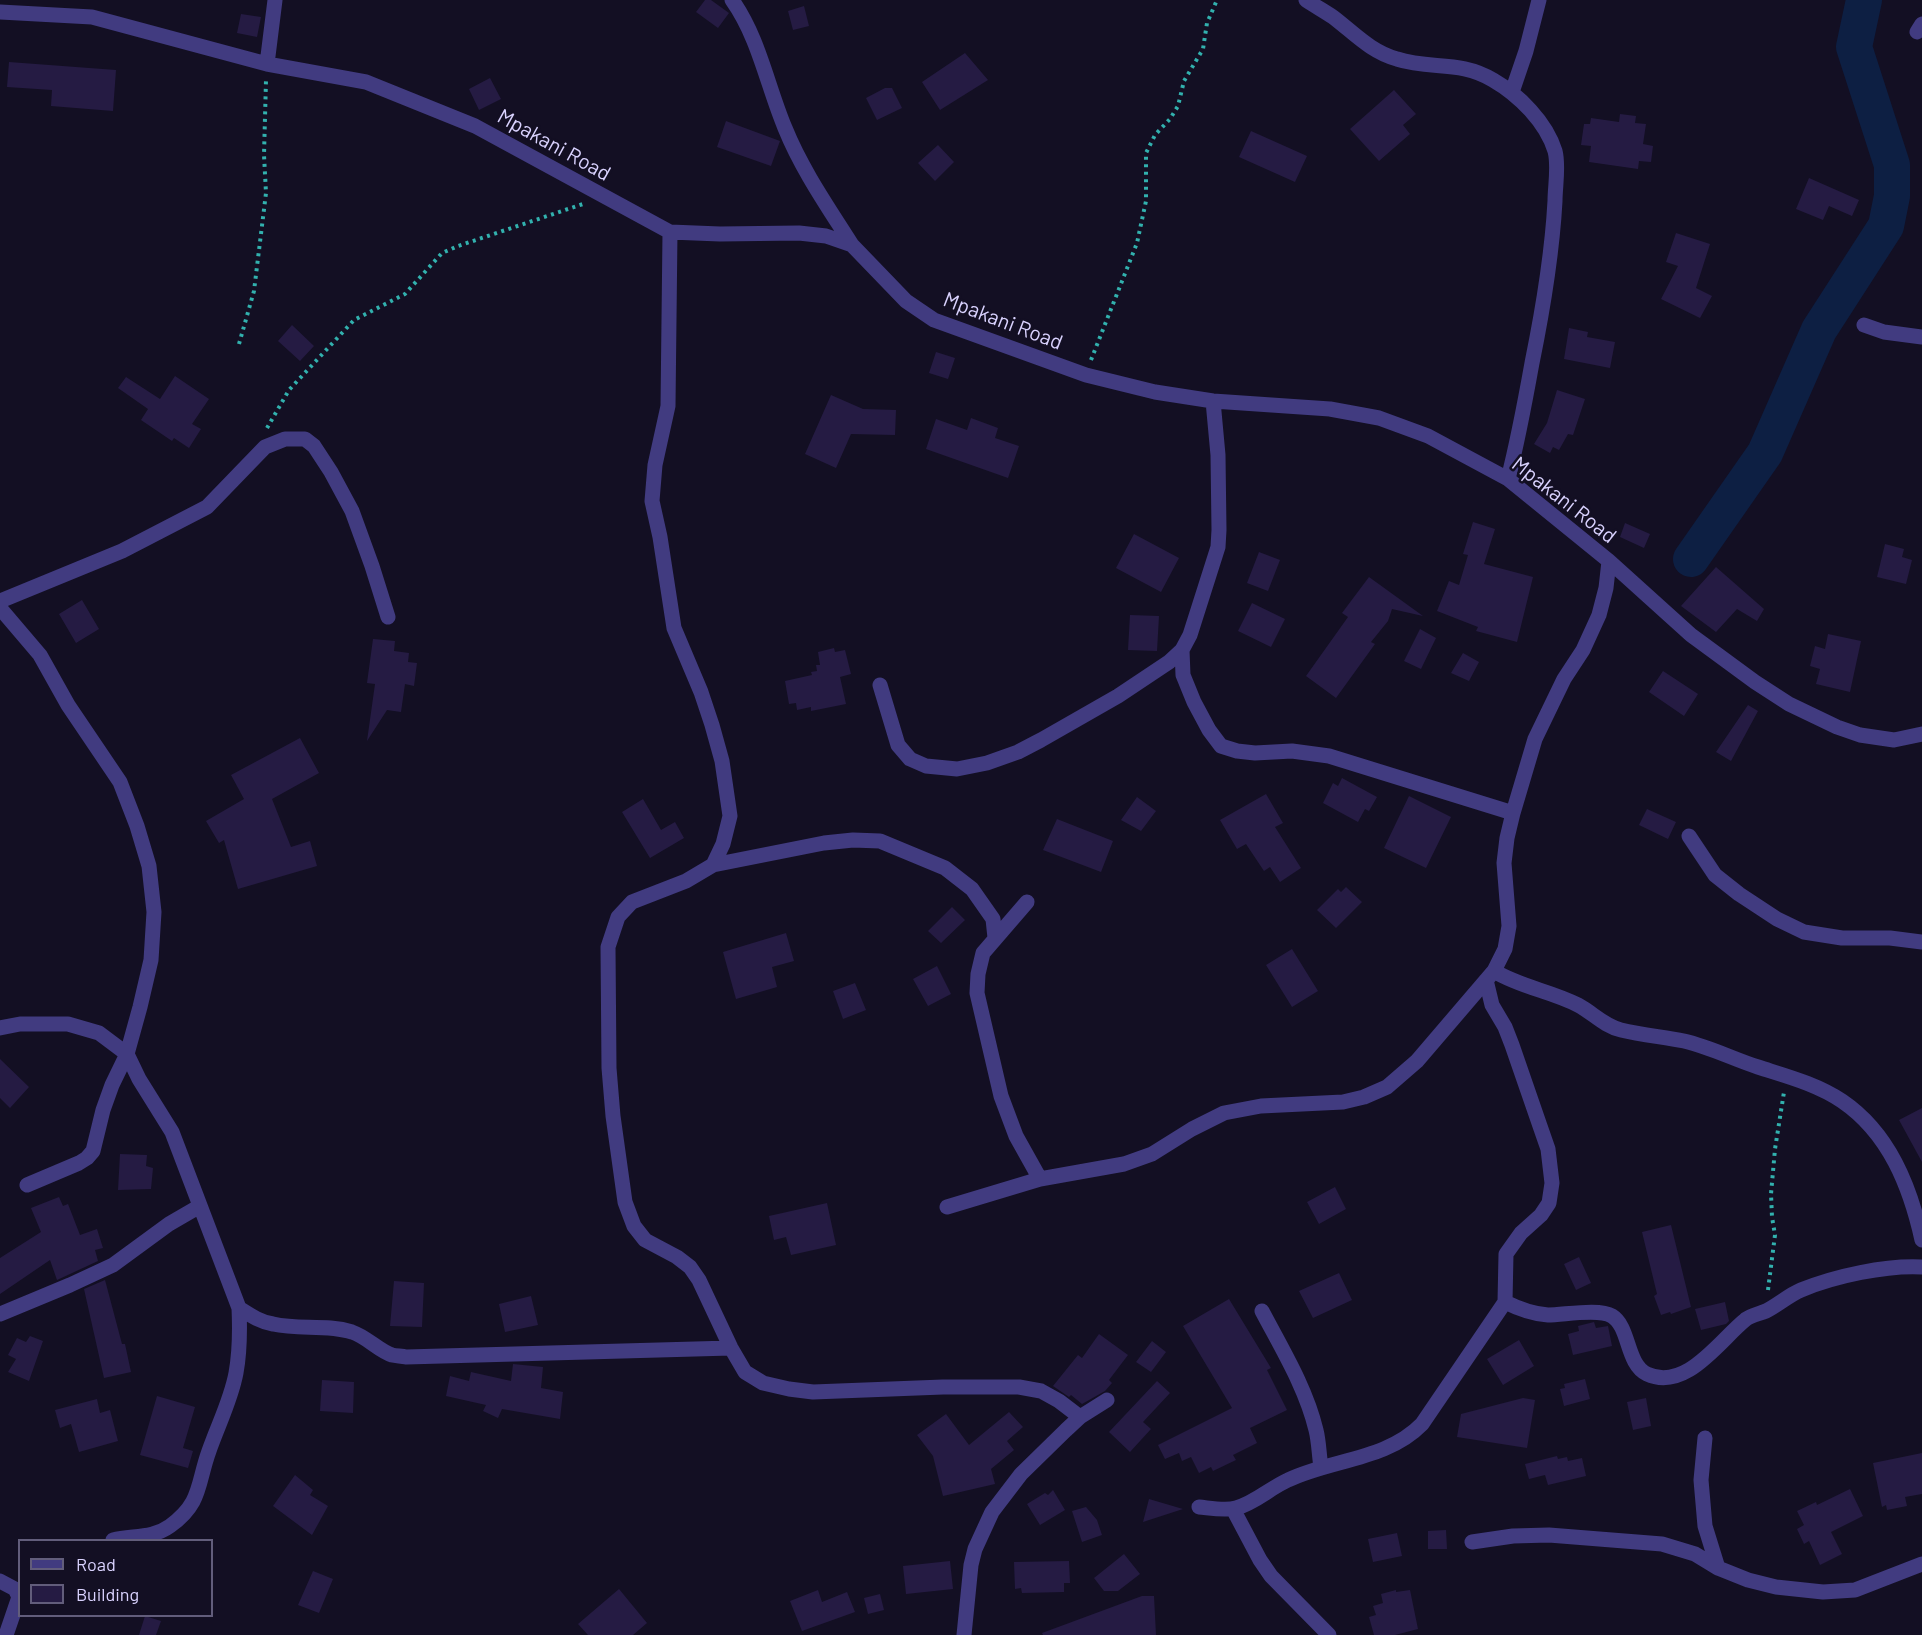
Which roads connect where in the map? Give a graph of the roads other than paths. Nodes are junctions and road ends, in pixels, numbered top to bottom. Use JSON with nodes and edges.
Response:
{"nodes":[{"id":1,"x":275,"y":0,"type":"edge"},
{"id":2,"x":732,"y":0,"type":"edge"},
{"id":3,"x":1306,"y":0,"type":"edge"},
{"id":4,"x":1539,"y":0,"type":"edge"},
{"id":5,"x":0,"y":12,"type":"edge"},
{"id":6,"x":267,"y":64,"type":"junction"},
{"id":7,"x":1512,"y":92,"type":"junction"},
{"id":8,"x":670,"y":232,"type":"junction"},
{"id":9,"x":852,"y":245,"type":"junction"},
{"id":10,"x":1864,"y":325,"type":"dead end"},
{"id":11,"x":1922,"y":336,"type":"edge"},
{"id":12,"x":1213,"y":401,"type":"junction"},
{"id":13,"x":1508,"y":479,"type":"junction"},
{"id":14,"x":1609,"y":561,"type":"junction"},
{"id":15,"x":0,"y":601,"type":"edge"},
{"id":16,"x":0,"y":608,"type":"edge"},
{"id":17,"x":388,"y":617,"type":"dead end"},
{"id":18,"x":1182,"y":650,"type":"junction"},
{"id":19,"x":880,"y":685,"type":"dead end"},
{"id":20,"x":1922,"y":734,"type":"edge"},
{"id":21,"x":1894,"y":740,"type":"junction"},
{"id":22,"x":1922,"y":747,"type":"edge"},
{"id":23,"x":1513,"y":813,"type":"junction"},
{"id":24,"x":1689,"y":836,"type":"dead end"},
{"id":25,"x":713,"y":865,"type":"junction"},
{"id":26,"x":1027,"y":902,"type":"dead end"},
{"id":27,"x":994,"y":938,"type":"junction"},
{"id":28,"x":1922,"y":942,"type":"edge"},
{"id":29,"x":1490,"y":976,"type":"junction"},
{"id":30,"x":0,"y":1028,"type":"edge"},
{"id":31,"x":127,"y":1053,"type":"junction"},
{"id":32,"x":1040,"y":1179,"type":"junction"},
{"id":33,"x":27,"y":1185,"type":"dead end"},
{"id":34,"x":200,"y":1206,"type":"junction"},
{"id":35,"x":947,"y":1207,"type":"dead end"},
{"id":36,"x":1922,"y":1240,"type":"edge"},
{"id":37,"x":1922,"y":1267,"type":"edge"},
{"id":38,"x":1505,"y":1302,"type":"junction"},
{"id":39,"x":239,"y":1308,"type":"junction"},
{"id":40,"x":1262,"y":1311,"type":"dead end"},
{"id":41,"x":0,"y":1314,"type":"edge"},
{"id":42,"x":731,"y":1348,"type":"junction"},
{"id":43,"x":1107,"y":1400,"type":"dead end"},
{"id":44,"x":1080,"y":1417,"type":"junction"},
{"id":45,"x":1705,"y":1438,"type":"dead end"},
{"id":46,"x":1321,"y":1467,"type":"junction"},
{"id":47,"x":1199,"y":1507,"type":"dead end"},
{"id":48,"x":1233,"y":1509,"type":"junction"},
{"id":49,"x":122,"y":1539,"type":"edge"},
{"id":50,"x":1472,"y":1542,"type":"dead end"},
{"id":51,"x":1922,"y":1564,"type":"edge"},
{"id":52,"x":1718,"y":1568,"type":"junction"},
{"id":53,"x":0,"y":1581,"type":"edge"},
{"id":54,"x":18,"y":1595,"type":"edge"},
{"id":55,"x":18,"y":1600,"type":"edge"},
{"id":56,"x":6,"y":1635,"type":"edge"},
{"id":57,"x":964,"y":1635,"type":"edge"},
{"id":58,"x":1329,"y":1635,"type":"edge"}],
"edges":[{"from":1,"to":6,"type":"street"},
{"from":2,"to":9,"type":"street"},
{"from":3,"to":7,"type":"street"},
{"from":4,"to":7,"type":"street"},
{"from":5,"to":6,"type":"street","name":"Mpakani Road"},
{"from":6,"to":8,"type":"street","name":"Mpakani Road"},
{"from":7,"to":13,"type":"street"},
{"from":8,"to":9,"type":"street","name":"Mpakani Road"},
{"from":8,"to":25,"type":"street"},
{"from":9,"to":12,"type":"street","name":"Mpakani Road"},
{"from":10,"to":11,"type":"street"},
{"from":12,"to":13,"type":"street","name":"Mpakani Road"},
{"from":12,"to":18,"type":"street"},
{"from":13,"to":14,"type":"street","name":"Mpakani Road"},
{"from":14,"to":21,"type":"street","name":"Mpakani Road"},
{"from":14,"to":23,"type":"street"},
{"from":15,"to":17,"type":"street"},
{"from":16,"to":31,"type":"street"},
{"from":18,"to":19,"type":"street"},
{"from":18,"to":23,"type":"street"},
{"from":20,"to":21,"type":"street","name":"Mpakani Road"},
{"from":21,"to":22,"type":"street"},
{"from":23,"to":29,"type":"street"},
{"from":24,"to":28,"type":"street"},
{"from":25,"to":27,"type":"street"},
{"from":25,"to":42,"type":"street"},
{"from":26,"to":27,"type":"street"},
{"from":27,"to":32,"type":"street"},
{"from":29,"to":32,"type":"street"},
{"from":29,"to":36,"type":"street"},
{"from":29,"to":38,"type":"street"},
{"from":30,"to":31,"type":"street"},
{"from":31,"to":33,"type":"street"},
{"from":31,"to":34,"type":"street"},
{"from":32,"to":35,"type":"street"},
{"from":34,"to":39,"type":"street"},
{"from":34,"to":41,"type":"street"},
{"from":37,"to":38,"type":"street"},
{"from":38,"to":46,"type":"street"},
{"from":39,"to":42,"type":"street"},
{"from":39,"to":49,"type":"street"},
{"from":40,"to":46,"type":"street"},
{"from":42,"to":44,"type":"street"},
{"from":43,"to":44,"type":"street"},
{"from":44,"to":57,"type":"street"},
{"from":45,"to":52,"type":"street"},
{"from":46,"to":48,"type":"street"},
{"from":47,"to":48,"type":"street"},
{"from":48,"to":58,"type":"street"},
{"from":50,"to":52,"type":"street"},
{"from":51,"to":52,"type":"street"},
{"from":53,"to":54,"type":"street"},
{"from":55,"to":56,"type":"street"}]}
